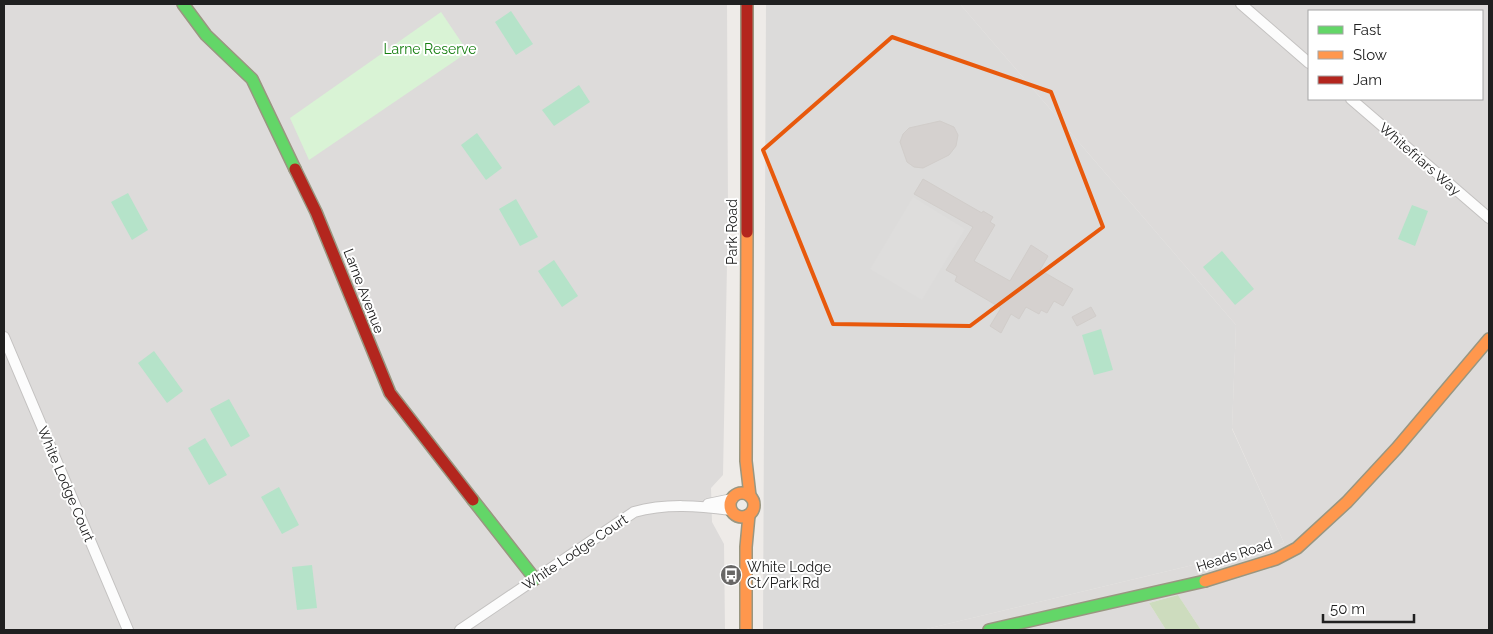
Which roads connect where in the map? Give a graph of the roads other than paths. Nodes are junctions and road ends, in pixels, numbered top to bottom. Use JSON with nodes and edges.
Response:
{"nodes":[{"id":1,"x":183,"y":4,"type":"edge"},
{"id":2,"x":747,"y":4,"type":"edge"},
{"id":3,"x":1241,"y":4,"type":"edge"},
{"id":4,"x":1308,"y":62,"type":"edge"},
{"id":5,"x":1352,"y":100,"type":"edge"},
{"id":6,"x":1489,"y":218,"type":"edge"},
{"id":7,"x":4,"y":338,"type":"edge"},
{"id":8,"x":1489,"y":339,"type":"edge"},
{"id":9,"x":746,"y":461,"type":"junction"},
{"id":10,"x":750,"y":496,"type":"junction"},
{"id":11,"x":734,"y":505,"type":"junction"},
{"id":12,"x":749,"y":515,"type":"junction"},
{"id":13,"x":746,"y":547,"type":"junction"},
{"id":14,"x":535,"y":579,"type":"junction"},
{"id":15,"x":128,"y":630,"type":"edge"},
{"id":16,"x":460,"y":630,"type":"edge"},
{"id":17,"x":746,"y":630,"type":"edge"},
{"id":18,"x":989,"y":630,"type":"edge"}],
"edges":[{"from":1,"to":14,"type":"street","name":"Larne Avenue"},
{"from":2,"to":9,"type":"street","name":"Park Road"},
{"from":3,"to":4,"type":"street"},
{"from":5,"to":6,"type":"street","name":"Whitefriars Way"},
{"from":7,"to":15,"type":"street","name":"White Lodge Court"},
{"from":8,"to":18,"type":"street","name":"Heads Road"},
{"from":9,"to":10,"type":"street","name":"Park Road"},
{"from":9,"to":11,"type":"street","name":"Park Road"},
{"from":10,"to":11,"type":"street"},
{"from":10,"to":12,"type":"street","name":"Park Road"},
{"from":11,"to":12,"type":"street"},
{"from":11,"to":13,"type":"street"},
{"from":11,"to":14,"type":"street","name":"White Lodge Court"},
{"from":12,"to":13,"type":"street"},
{"from":13,"to":17,"type":"street"},
{"from":14,"to":16,"type":"street","name":"White Lodge Court"}]}
